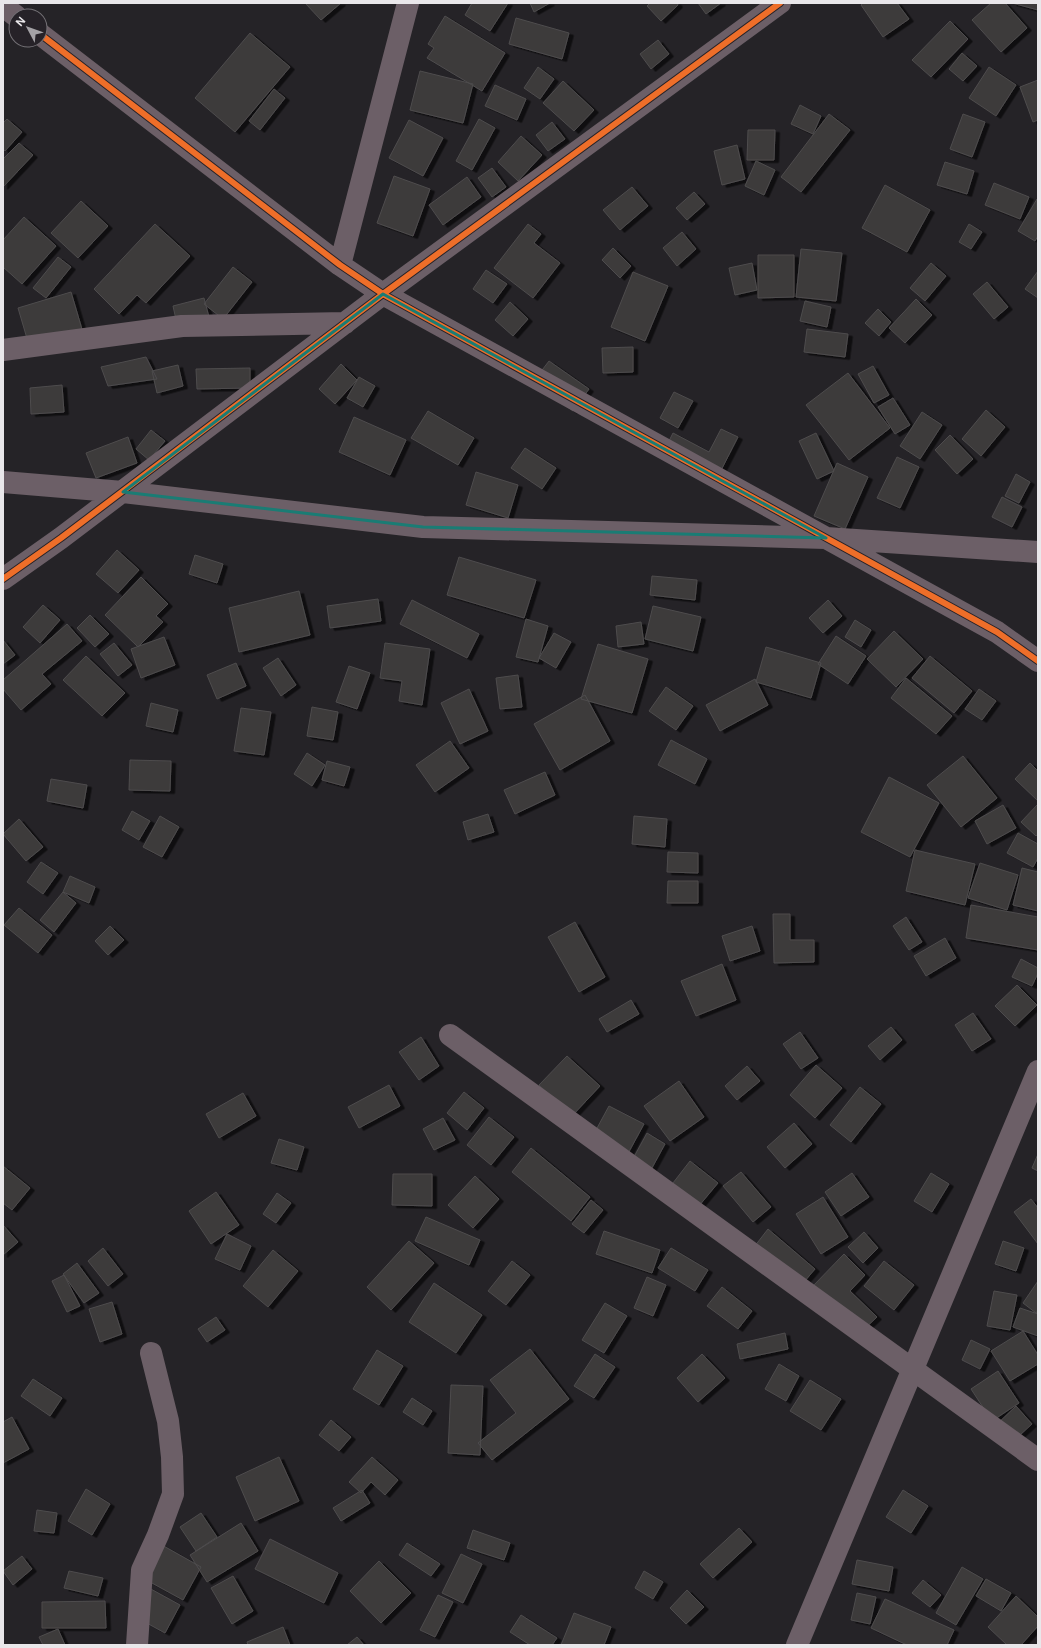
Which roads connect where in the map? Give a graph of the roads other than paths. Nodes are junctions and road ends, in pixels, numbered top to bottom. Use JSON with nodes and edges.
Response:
{"nodes":[{"id":1,"x":408,"y":3,"type":"edge"},
{"id":2,"x":780,"y":3,"type":"edge"},
{"id":3,"x":48,"y":40,"type":"edge"},
{"id":4,"x":340,"y":265,"type":"junction"},
{"id":5,"x":383,"y":294,"type":"junction"},
{"id":6,"x":345,"y":323,"type":"junction"},
{"id":7,"x":3,"y":350,"type":"edge"},
{"id":8,"x":3,"y":482,"type":"edge"},
{"id":9,"x":123,"y":492,"type":"junction"},
{"id":10,"x":826,"y":538,"type":"junction"},
{"id":11,"x":1038,"y":552,"type":"edge"},
{"id":12,"x":3,"y":579,"type":"edge"},
{"id":13,"x":1038,"y":661,"type":"edge"},
{"id":14,"x":450,"y":1035,"type":"dead end"},
{"id":15,"x":1038,"y":1071,"type":"edge"},
{"id":16,"x":151,"y":1353,"type":"dead end"},
{"id":17,"x":913,"y":1369,"type":"junction"},
{"id":18,"x":1038,"y":1460,"type":"edge"},
{"id":19,"x":137,"y":1645,"type":"edge"},
{"id":20,"x":797,"y":1645,"type":"edge"}],
"edges":[{"from":1,"to":4,"type":"street"},
{"from":2,"to":5,"type":"street"},
{"from":3,"to":4,"type":"street"},
{"from":4,"to":5,"type":"street"},
{"from":5,"to":6,"type":"street"},
{"from":5,"to":10,"type":"street"},
{"from":6,"to":7,"type":"street"},
{"from":6,"to":9,"type":"street"},
{"from":8,"to":9,"type":"street"},
{"from":9,"to":10,"type":"street"},
{"from":9,"to":12,"type":"street"},
{"from":10,"to":11,"type":"street"},
{"from":10,"to":13,"type":"street"},
{"from":14,"to":17,"type":"street"},
{"from":15,"to":17,"type":"street"},
{"from":16,"to":19,"type":"street"},
{"from":17,"to":18,"type":"street"},
{"from":17,"to":20,"type":"street"}]}
